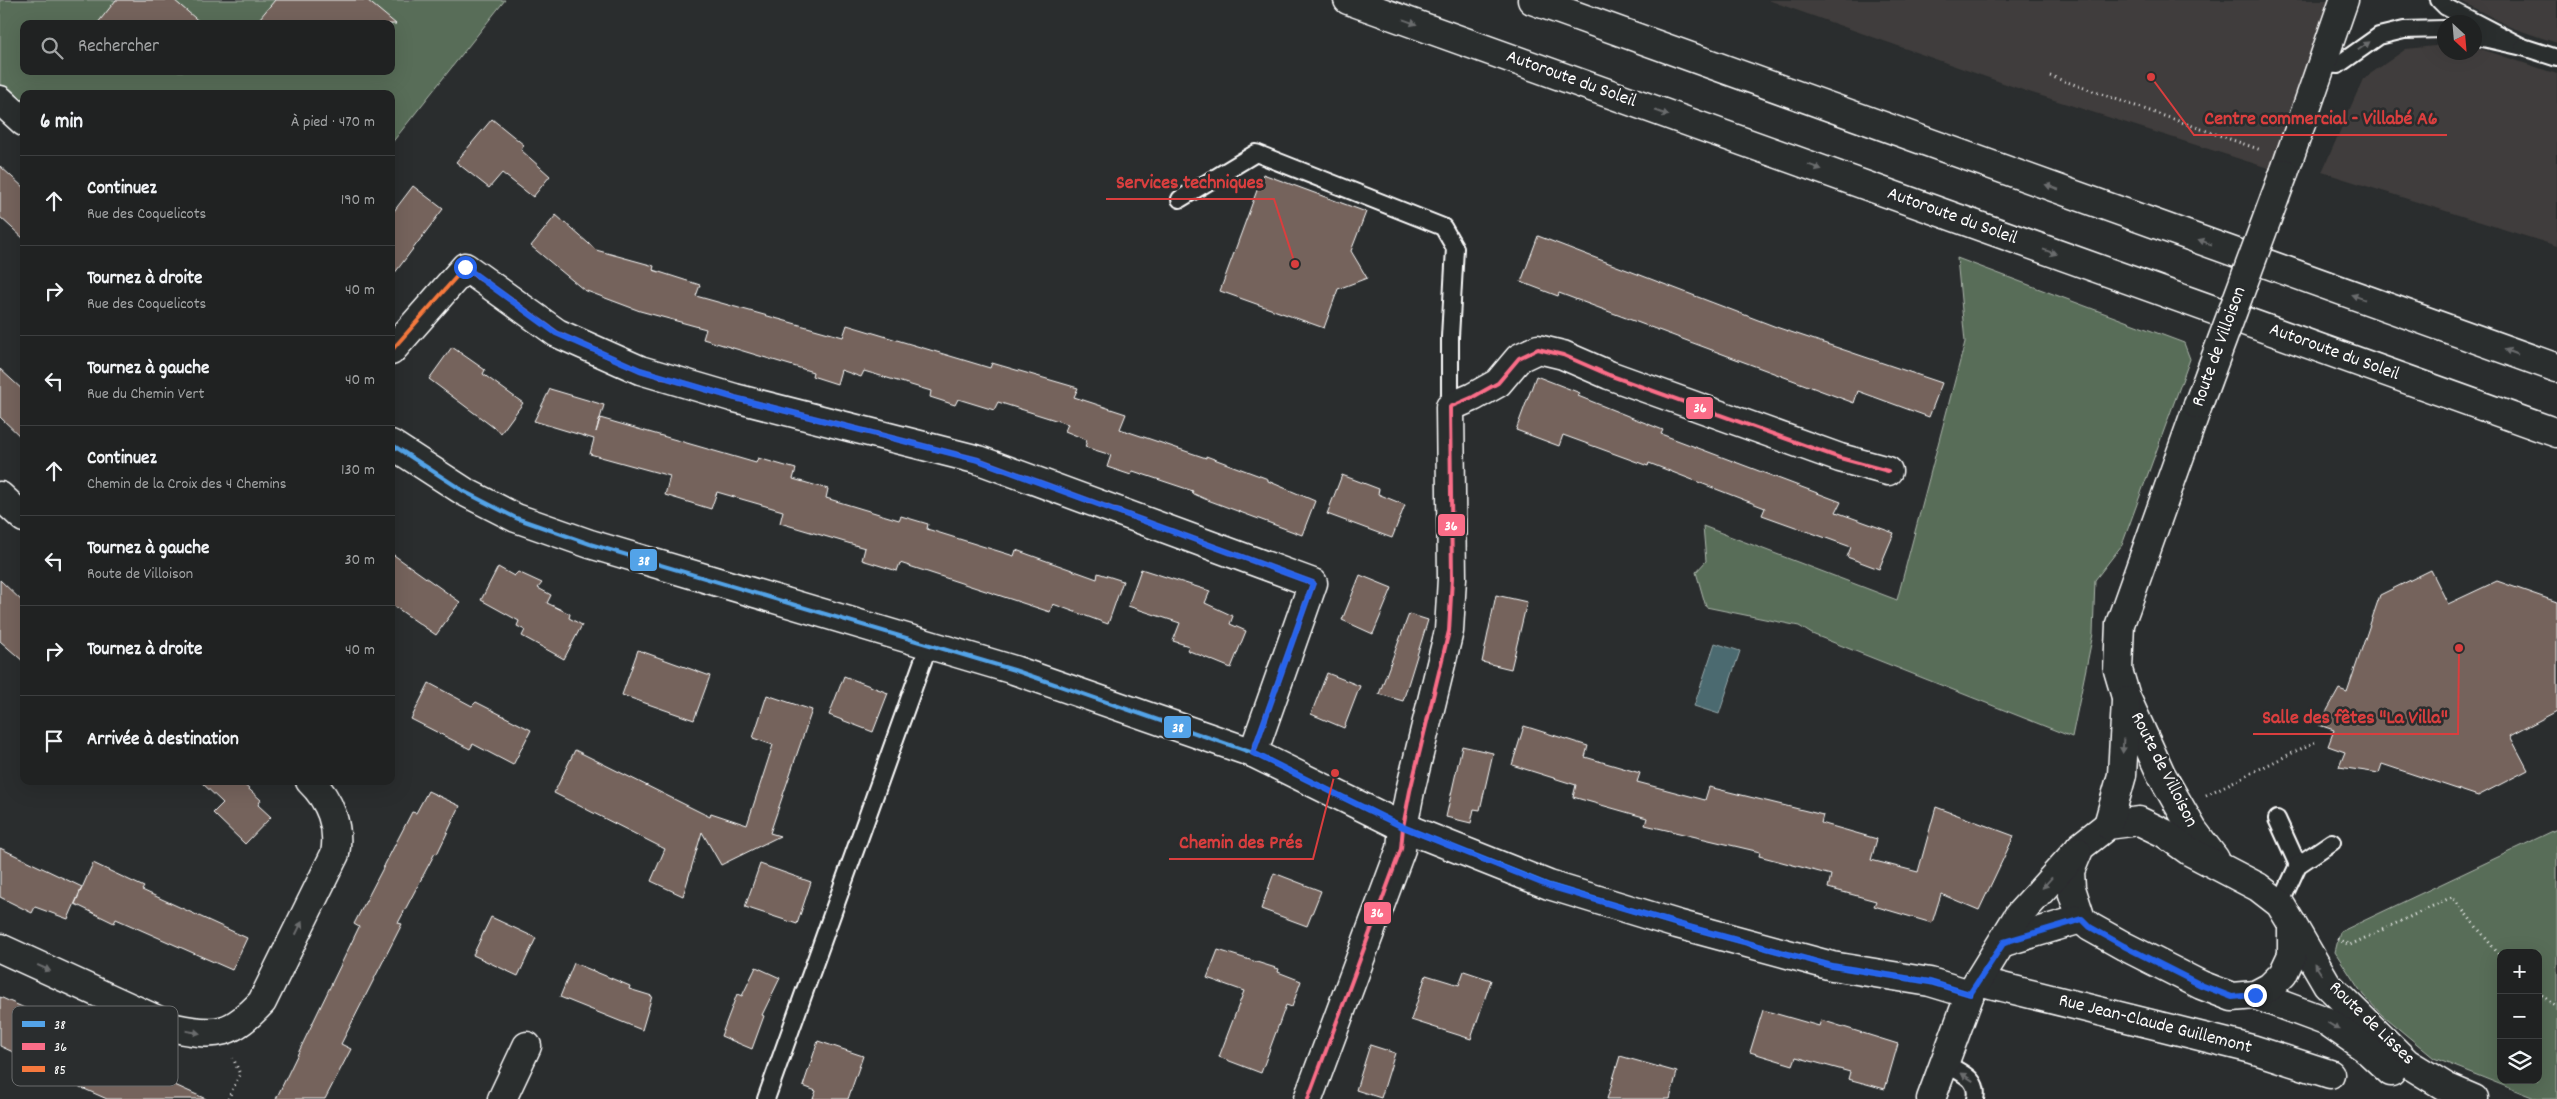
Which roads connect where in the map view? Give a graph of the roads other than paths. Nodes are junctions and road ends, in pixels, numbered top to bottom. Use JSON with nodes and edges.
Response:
{"nodes":[{"id":1,"x":1348,"y":0,"type":"edge"},
{"id":2,"x":1532,"y":0,"type":"edge"},
{"id":3,"x":2344,"y":0,"type":"edge"},
{"id":4,"x":2439,"y":0,"type":"edge"},
{"id":5,"x":2437,"y":29,"type":"edge"},
{"id":6,"x":2482,"y":38,"type":"edge"},
{"id":7,"x":2523,"y":47,"type":"junction"},
{"id":8,"x":2557,"y":58,"type":"edge"},
{"id":9,"x":2322,"y":64,"type":"junction"},
{"id":10,"x":0,"y":100,"type":"edge"},
{"id":11,"x":20,"y":118,"type":"edge"},
{"id":12,"x":1180,"y":199,"type":"dead end"},
{"id":13,"x":395,"y":346,"type":"edge"},
{"id":14,"x":2557,"y":368,"type":"edge"},
{"id":15,"x":1450,"y":407,"type":"junction"},
{"id":16,"x":2557,"y":433,"type":"edge"},
{"id":17,"x":395,"y":447,"type":"edge"},
{"id":18,"x":1888,"y":471,"type":"dead end"},
{"id":19,"x":0,"y":496,"type":"edge"},
{"id":20,"x":20,"y":514,"type":"edge"},
{"id":21,"x":929,"y":644,"type":"junction"},
{"id":22,"x":2126,"y":697,"type":"junction"},
{"id":23,"x":1253,"y":753,"type":"junction"},
{"id":24,"x":314,"y":785,"type":"edge"},
{"id":25,"x":2277,"y":820,"type":"dead end"},
{"id":26,"x":2108,"y":826,"type":"junction"},
{"id":27,"x":1403,"y":827,"type":"junction"},
{"id":28,"x":2332,"y":842,"type":"dead end"},
{"id":29,"x":2080,"y":847,"type":"junction"},
{"id":30,"x":2298,"y":865,"type":"junction"},
{"id":31,"x":2221,"y":866,"type":"junction"},
{"id":32,"x":2286,"y":914,"type":"junction"},
{"id":33,"x":2082,"y":919,"type":"junction"},
{"id":34,"x":2004,"y":942,"type":"junction"},
{"id":35,"x":0,"y":948,"type":"edge"},
{"id":36,"x":1974,"y":988,"type":"junction"},
{"id":37,"x":2255,"y":995,"type":"junction"},
{"id":38,"x":127,"y":1006,"type":"edge"},
{"id":39,"x":178,"y":1029,"type":"edge"},
{"id":40,"x":526,"y":1046,"type":"dead end"},
{"id":41,"x":1945,"y":1063,"type":"junction"},
{"id":42,"x":2330,"y":1074,"type":"dead end"},
{"id":43,"x":502,"y":1099,"type":"edge"},
{"id":44,"x":766,"y":1099,"type":"edge"},
{"id":45,"x":1308,"y":1099,"type":"edge"},
{"id":46,"x":1931,"y":1099,"type":"edge"},
{"id":47,"x":1975,"y":1099,"type":"edge"},
{"id":48,"x":2436,"y":1099,"type":"edge"},
{"id":49,"x":2474,"y":1099,"type":"edge"}],
"edges":[{"from":1,"to":16,"type":"main road","name":"Autoroute du Soleil","one_way":true},
{"from":14,"to":2,"type":"main road","one_way":true},
{"from":3,"to":9,"type":"main road","name":"Route de Villoison"},
{"from":4,"to":7,"type":"lane"},
{"from":9,"to":5,"type":"lane","one_way":true},
{"from":6,"to":7,"type":"lane"},
{"from":7,"to":8,"type":"lane"},
{"from":9,"to":22,"type":"main road","name":"Route de Villoison","bridge":true},
{"from":10,"to":11,"type":"main road"},
{"from":12,"to":15,"type":"lane"},
{"from":13,"to":23,"type":"main road"},
{"from":15,"to":18,"type":"main road"},
{"from":15,"to":27,"type":"main road"},
{"from":17,"to":21,"type":"main road","name":"Rue Jean-Claude Guillemont"},
{"from":19,"to":20,"type":"main road"},
{"from":21,"to":23,"type":"main road","name":"Rue Jean-Claude Guillemont"},
{"from":21,"to":44,"type":"lane"},
{"from":22,"to":26,"type":"main road","name":"Route de Villoison","one_way":true},
{"from":22,"to":31,"type":"main road","name":"Route de Villoison"},
{"from":23,"to":27,"type":"main road","name":"Rue Jean-Claude Guillemont"},
{"from":39,"to":24,"type":"main road","one_way":true},
{"from":25,"to":30,"type":"lane"},
{"from":26,"to":29,"type":"main road"},
{"from":26,"to":31,"type":"main road"},
{"from":27,"to":36,"type":"main road","name":"Rue Jean-Claude Guillemont"},
{"from":27,"to":45,"type":"main road"},
{"from":28,"to":30,"type":"lane"},
{"from":29,"to":33,"type":"main road"},
{"from":29,"to":34,"type":"main road","one_way":true},
{"from":30,"to":32,"type":"lane"},
{"from":31,"to":32,"type":"main road"},
{"from":32,"to":37,"type":"main road"},
{"from":49,"to":32,"type":"main road","name":"Route de Lisses","one_way":true},
{"from":33,"to":34,"type":"main road"},
{"from":33,"to":37,"type":"main road"},
{"from":34,"to":36,"type":"main road"},
{"from":35,"to":38,"type":"main road","one_way":true},
{"from":36,"to":41,"type":"main road"},
{"from":36,"to":42,"type":"main road","name":"Rue Jean-Claude Guillemont"},
{"from":37,"to":48,"type":"main road","name":"Route de Lisses","one_way":true},
{"from":40,"to":43,"type":"main road"},
{"from":41,"to":46,"type":"main road"},
{"from":47,"to":41,"type":"lane","one_way":true}]}
